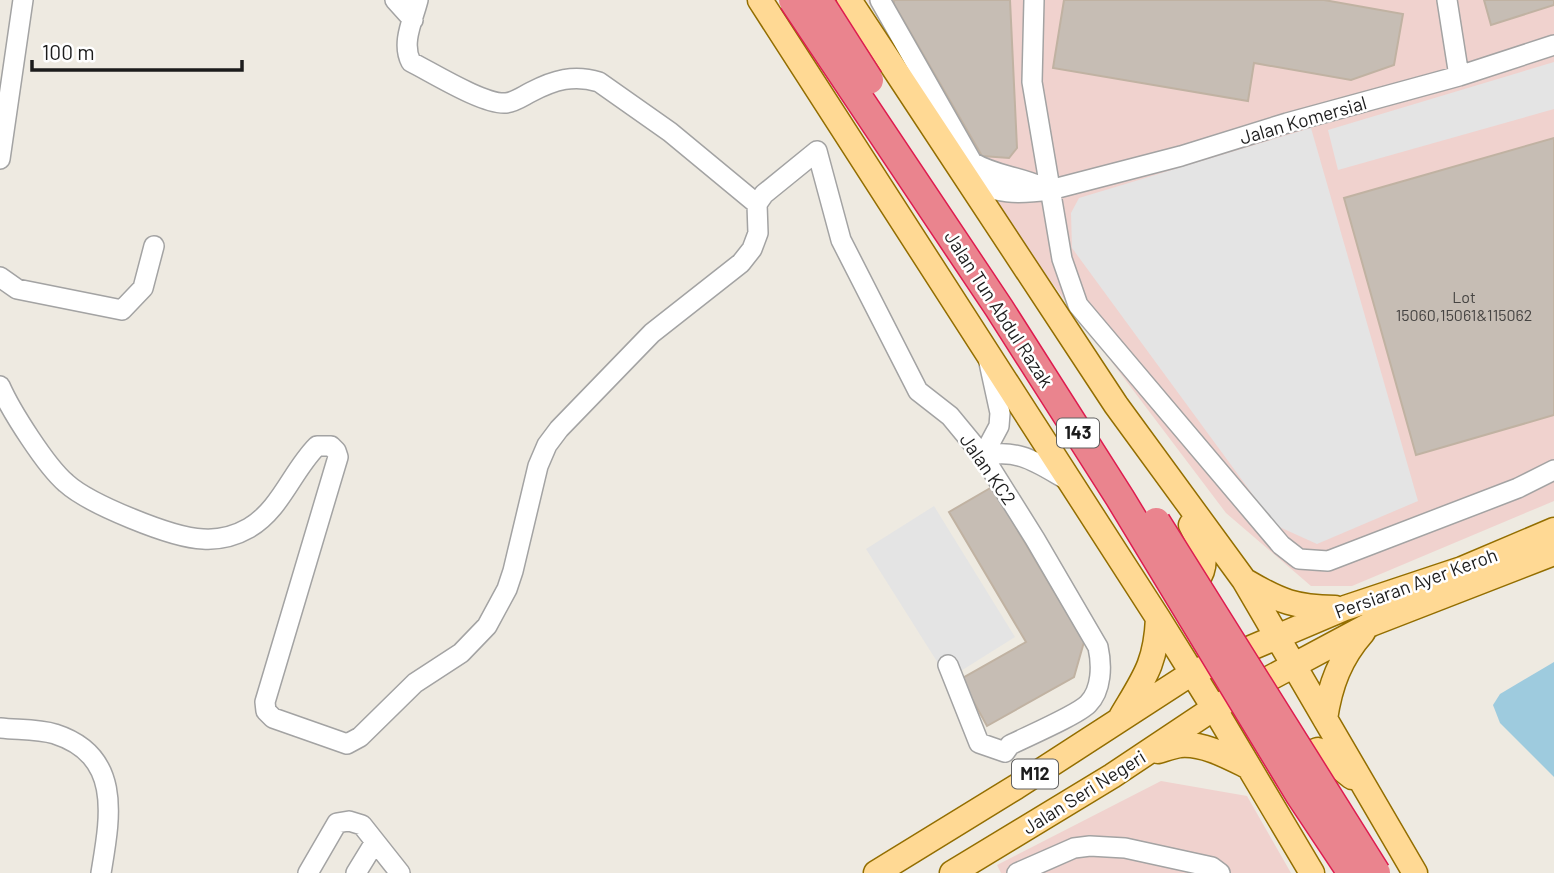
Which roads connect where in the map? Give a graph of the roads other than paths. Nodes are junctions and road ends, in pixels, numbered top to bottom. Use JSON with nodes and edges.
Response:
{"nodes":[{"id":1,"x":23,"y":0,"type":"edge"},
{"id":2,"x":395,"y":0,"type":"edge"},
{"id":3,"x":418,"y":0,"type":"edge"},
{"id":4,"x":760,"y":0,"type":"edge"},
{"id":5,"x":793,"y":0,"type":"edge"},
{"id":6,"x":818,"y":0,"type":"edge"},
{"id":7,"x":849,"y":0,"type":"edge"},
{"id":8,"x":880,"y":0,"type":"edge"},
{"id":9,"x":1034,"y":0,"type":"edge"},
{"id":10,"x":1447,"y":0,"type":"edge"},
{"id":11,"x":413,"y":20,"type":"junction"},
{"id":12,"x":872,"y":34,"type":"junction"},
{"id":13,"x":1554,"y":45,"type":"edge"},
{"id":14,"x":1459,"y":76,"type":"junction"},
{"id":15,"x":820,"y":91,"type":"junction"},
{"id":16,"x":0,"y":159,"type":"edge"},
{"id":17,"x":966,"y":178,"type":"junction"},
{"id":18,"x":1050,"y":190,"type":"junction"},
{"id":19,"x":757,"y":204,"type":"junction"},
{"id":20,"x":154,"y":246,"type":"dead end"},
{"id":21,"x":0,"y":277,"type":"edge"},
{"id":22,"x":988,"y":358,"type":"junction"},
{"id":23,"x":0,"y":386,"type":"edge"},
{"id":24,"x":983,"y":456,"type":"junction"},
{"id":25,"x":1554,"y":470,"type":"edge"},
{"id":26,"x":1168,"y":477,"type":"junction"},
{"id":27,"x":1069,"y":481,"type":"junction"},
{"id":28,"x":1554,"y":530,"type":"edge"},
{"id":29,"x":1102,"y":533,"type":"junction"},
{"id":30,"x":1554,"y":553,"type":"edge"},
{"id":31,"x":1244,"y":580,"type":"junction"},
{"id":32,"x":1345,"y":608,"type":"junction"},
{"id":33,"x":1158,"y":618,"type":"junction"},
{"id":34,"x":1371,"y":624,"type":"junction"},
{"id":35,"x":1278,"y":635,"type":"junction"},
{"id":36,"x":948,"y":665,"type":"dead end"},
{"id":37,"x":1294,"y":666,"type":"junction"},
{"id":38,"x":1192,"y":673,"type":"junction"},
{"id":39,"x":1214,"y":708,"type":"junction"},
{"id":40,"x":1325,"y":719,"type":"junction"},
{"id":41,"x":1119,"y":720,"type":"junction"},
{"id":42,"x":0,"y":728,"type":"edge"},
{"id":43,"x":1146,"y":755,"type":"junction"},
{"id":44,"x":1247,"y":766,"type":"junction"},
{"id":45,"x":1365,"y":788,"type":"junction"},
{"id":46,"x":375,"y":842,"type":"junction"},
{"id":47,"x":1294,"y":844,"type":"junction"},
{"id":48,"x":980,"y":866,"type":"edge"},
{"id":49,"x":101,"y":873,"type":"edge"},
{"id":50,"x":308,"y":873,"type":"edge"},
{"id":51,"x":356,"y":873,"type":"edge"},
{"id":52,"x":400,"y":873,"type":"edge"},
{"id":53,"x":876,"y":873,"type":"edge"},
{"id":54,"x":953,"y":873,"type":"edge"},
{"id":55,"x":1017,"y":873,"type":"edge"},
{"id":56,"x":1220,"y":873,"type":"edge"},
{"id":57,"x":1312,"y":873,"type":"edge"},
{"id":58,"x":1352,"y":873,"type":"edge"},
{"id":59,"x":1376,"y":873,"type":"edge"},
{"id":60,"x":1415,"y":873,"type":"edge"}],
"edges":[{"from":1,"to":16,"type":"street"},
{"from":2,"to":11,"type":"street"},
{"from":3,"to":11,"type":"street"},
{"from":4,"to":15,"type":"main road"},
{"from":5,"to":58,"type":"highway","name":"Jalan Tun Abdul Razak","number":"143","bridge":true},
{"from":6,"to":59,"type":"highway","name":"Jalan Tun Abdul Razak","number":"143","bridge":true},
{"from":7,"to":12,"type":"main road"},
{"from":8,"to":18,"type":"street"},
{"from":9,"to":18,"type":"street"},
{"from":10,"to":14,"type":"street"},
{"from":11,"to":19,"type":"street"},
{"from":12,"to":15,"type":"main road"},
{"from":12,"to":17,"type":"main road"},
{"from":13,"to":14,"type":"street","name":"Jalan Komersial"},
{"from":14,"to":18,"type":"street","name":"Jalan Komersial"},
{"from":15,"to":22,"type":"main road"},
{"from":17,"to":18,"type":"street","name":"Jalan Komersial"},
{"from":17,"to":26,"type":"main road"},
{"from":18,"to":25,"type":"street"},
{"from":19,"to":23,"type":"street"},
{"from":19,"to":24,"type":"street","name":"Jalan KC2"},
{"from":20,"to":21,"type":"street"},
{"from":22,"to":24,"type":"street"},
{"from":22,"to":27,"type":"main road"},
{"from":24,"to":27,"type":"street"},
{"from":24,"to":36,"type":"street","name":"Jalan KC2"},
{"from":26,"to":29,"type":"main road"},
{"from":26,"to":31,"type":"main road"},
{"from":27,"to":29,"type":"main road"},
{"from":28,"to":32,"type":"main road","name":"Persiaran Ayer Keroh","number":"M12"},
{"from":29,"to":33,"type":"main road"},
{"from":30,"to":34,"type":"main road","name":"Persiaran Ayer Keroh","number":"M12"},
{"from":31,"to":32,"type":"main road"},
{"from":31,"to":35,"type":"main road"},
{"from":32,"to":35,"type":"main road","name":"Persiaran Ayer Keroh","number":"M12"},
{"from":33,"to":38,"type":"main road"},
{"from":33,"to":41,"type":"main road"},
{"from":34,"to":37,"type":"main road","name":"Persiaran Ayer Keroh","number":"M12"},
{"from":34,"to":40,"type":"main road"},
{"from":35,"to":37,"type":"main road"},
{"from":35,"to":38,"type":"main road","number":"M12"},
{"from":37,"to":39,"type":"main road","number":"M12"},
{"from":37,"to":40,"type":"main road"},
{"from":38,"to":39,"type":"main road"},
{"from":38,"to":41,"type":"main road","number":"M12"},
{"from":39,"to":43,"type":"main road","name":"Jalan Seri Negeri","number":"M12"},
{"from":39,"to":44,"type":"main road"},
{"from":40,"to":45,"type":"main road"},
{"from":41,"to":53,"type":"main road","number":"M12"},
{"from":42,"to":49,"type":"street"},
{"from":43,"to":44,"type":"main road"},
{"from":43,"to":48,"type":"main road","name":"Jalan Seri Negeri","number":"M12"},
{"from":44,"to":47,"type":"main road"},
{"from":45,"to":47,"type":"main road"},
{"from":45,"to":60,"type":"main road"},
{"from":46,"to":50,"type":"street"},
{"from":46,"to":51,"type":"street"},
{"from":46,"to":52,"type":"street"},
{"from":47,"to":57,"type":"main road"},
{"from":48,"to":54,"type":"main road","name":"Jalan Seri Negeri","number":"M12"},
{"from":55,"to":56,"type":"street"}]}
